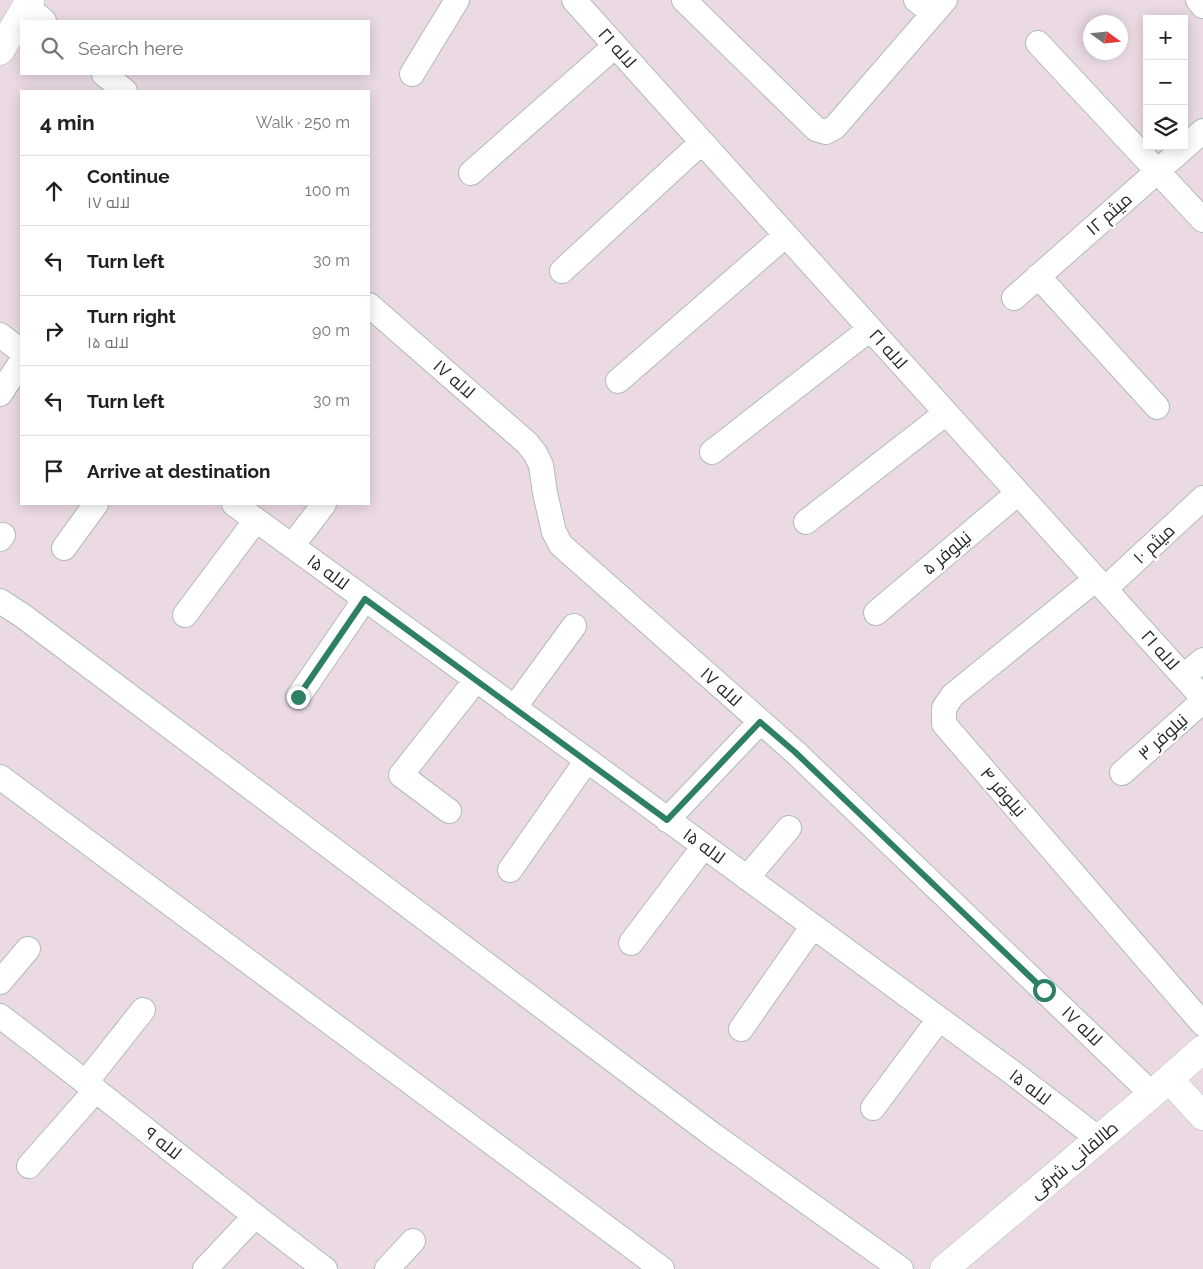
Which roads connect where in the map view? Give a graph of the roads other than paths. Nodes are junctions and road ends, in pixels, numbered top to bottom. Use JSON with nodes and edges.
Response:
{"nodes":[{"id":1,"x":458,"y":0,"type":"edge"},
{"id":2,"x":684,"y":0,"type":"edge"},
{"id":3,"x":1198,"y":0,"type":"edge"},
{"id":4,"x":576,"y":1,"type":"edge"},
{"id":5,"x":931,"y":4,"type":"edge"},
{"id":6,"x":1203,"y":6,"type":"edge"},
{"id":7,"x":34,"y":9,"type":"edge"},
{"id":8,"x":25,"y":20,"type":"edge"},
{"id":9,"x":20,"y":27,"type":"edge"},
{"id":10,"x":1038,"y":43,"type":"dead end"},
{"id":11,"x":615,"y":46,"type":"junction"},
{"id":12,"x":0,"y":52,"type":"edge"},
{"id":13,"x":412,"y":74,"type":"dead end"},
{"id":14,"x":105,"y":75,"type":"edge"},
{"id":15,"x":123,"y":90,"type":"edge"},
{"id":16,"x":1203,"y":131,"type":"edge"},
{"id":17,"x":702,"y":142,"type":"junction"},
{"id":18,"x":1158,"y":172,"type":"junction"},
{"id":19,"x":471,"y":173,"type":"dead end"},
{"id":20,"x":1203,"y":220,"type":"edge"},
{"id":21,"x":786,"y":236,"type":"junction"},
{"id":22,"x":562,"y":271,"type":"dead end"},
{"id":23,"x":1038,"y":276,"type":"junction"},
{"id":24,"x":1014,"y":298,"type":"dead end"},
{"id":25,"x":370,"y":305,"type":"edge"},
{"id":26,"x":870,"y":329,"type":"junction"},
{"id":27,"x":0,"y":335,"type":"edge"},
{"id":28,"x":20,"y":350,"type":"edge"},
{"id":29,"x":20,"y":364,"type":"edge"},
{"id":30,"x":618,"y":381,"type":"dead end"},
{"id":31,"x":0,"y":394,"type":"edge"},
{"id":32,"x":1157,"y":407,"type":"dead end"},
{"id":33,"x":946,"y":412,"type":"junction"},
{"id":34,"x":712,"y":452,"type":"dead end"},
{"id":35,"x":1018,"y":492,"type":"junction"},
{"id":36,"x":1203,"y":498,"type":"edge"},
{"id":37,"x":95,"y":505,"type":"edge"},
{"id":38,"x":323,"y":505,"type":"edge"},
{"id":39,"x":242,"y":509,"type":"edge"},
{"id":40,"x":806,"y":522,"type":"dead end"},
{"id":41,"x":292,"y":546,"type":"junction"},
{"id":42,"x":64,"y":548,"type":"dead end"},
{"id":43,"x":1100,"y":584,"type":"junction"},
{"id":44,"x":365,"y":599,"type":"junction"},
{"id":45,"x":0,"y":600,"type":"edge"},
{"id":46,"x":876,"y":613,"type":"dead end"},
{"id":47,"x":185,"y":615,"type":"dead end"},
{"id":48,"x":574,"y":626,"type":"dead end"},
{"id":49,"x":1203,"y":660,"type":"edge"},
{"id":50,"x":1184,"y":676,"type":"junction"},
{"id":51,"x":476,"y":680,"type":"junction"},
{"id":52,"x":298,"y":697,"type":"dead end"},
{"id":53,"x":1203,"y":699,"type":"edge"},
{"id":54,"x":514,"y":708,"type":"junction"},
{"id":55,"x":760,"y":722,"type":"junction"},
{"id":56,"x":587,"y":760,"type":"junction"},
{"id":57,"x":1122,"y":773,"type":"dead end"},
{"id":58,"x":0,"y":777,"type":"edge"},
{"id":59,"x":449,"y":811,"type":"dead end"},
{"id":60,"x":667,"y":820,"type":"junction"},
{"id":61,"x":789,"y":828,"type":"dead end"},
{"id":62,"x":704,"y":846,"type":"junction"},
{"id":63,"x":510,"y":870,"type":"dead end"},
{"id":64,"x":747,"y":878,"type":"junction"},
{"id":65,"x":813,"y":926,"type":"junction"},
{"id":66,"x":631,"y":943,"type":"dead end"},
{"id":67,"x":28,"y":949,"type":"dead end"},
{"id":68,"x":0,"y":982,"type":"edge"},
{"id":69,"x":143,"y":1010,"type":"dead end"},
{"id":70,"x":939,"y":1019,"type":"junction"},
{"id":71,"x":1203,"y":1024,"type":"edge"},
{"id":72,"x":3,"y":1025,"type":"edge"},
{"id":73,"x":741,"y":1029,"type":"dead end"},
{"id":74,"x":1203,"y":1049,"type":"edge"},
{"id":75,"x":91,"y":1086,"type":"junction"},
{"id":76,"x":1161,"y":1086,"type":"junction"},
{"id":77,"x":873,"y":1108,"type":"dead end"},
{"id":78,"x":1203,"y":1116,"type":"edge"},
{"id":79,"x":1099,"y":1139,"type":"junction"},
{"id":80,"x":29,"y":1166,"type":"dead end"},
{"id":81,"x":255,"y":1216,"type":"junction"},
{"id":82,"x":413,"y":1241,"type":"dead end"},
{"id":83,"x":205,"y":1269,"type":"edge"},
{"id":84,"x":325,"y":1269,"type":"edge"},
{"id":85,"x":387,"y":1269,"type":"edge"},
{"id":86,"x":662,"y":1269,"type":"edge"},
{"id":87,"x":901,"y":1269,"type":"edge"},
{"id":88,"x":944,"y":1269,"type":"edge"}],
"edges":[{"from":1,"to":13,"type":"street"},
{"from":2,"to":5,"type":"street"},
{"from":3,"to":6,"type":"street"},
{"from":4,"to":11,"type":"street","name":"لاله ۲۱"},
{"from":7,"to":8,"type":"street"},
{"from":9,"to":12,"type":"street"},
{"from":10,"to":18,"type":"street"},
{"from":11,"to":17,"type":"street","name":"لاله ۲۱"},
{"from":11,"to":19,"type":"street"},
{"from":14,"to":15,"type":"street"},
{"from":16,"to":18,"type":"street","name":"میثم ۱۲"},
{"from":17,"to":21,"type":"street","name":"لاله ۲۱"},
{"from":17,"to":22,"type":"street"},
{"from":18,"to":20,"type":"street"},
{"from":18,"to":23,"type":"street","name":"میثم ۱۲"},
{"from":21,"to":26,"type":"street","name":"لاله ۲۱"},
{"from":21,"to":30,"type":"street"},
{"from":23,"to":24,"type":"street","name":"میثم ۱۲"},
{"from":23,"to":32,"type":"street"},
{"from":25,"to":55,"type":"street","name":"لاله ۱۷"},
{"from":26,"to":33,"type":"street","name":"لاله ۲۱"},
{"from":26,"to":34,"type":"street"},
{"from":27,"to":28,"type":"street"},
{"from":29,"to":31,"type":"street"},
{"from":33,"to":35,"type":"street","name":"لاله ۲۱"},
{"from":33,"to":40,"type":"street"},
{"from":35,"to":43,"type":"street","name":"لاله ۲۱"},
{"from":35,"to":46,"type":"street","name":"نیلوفر ۵"},
{"from":36,"to":43,"type":"street","name":"میثم ۱۰"},
{"from":37,"to":42,"type":"street"},
{"from":38,"to":41,"type":"street"},
{"from":39,"to":41,"type":"street","name":"لاله ۱۵"},
{"from":39,"to":47,"type":"street"},
{"from":41,"to":44,"type":"street","name":"لاله ۱۵"},
{"from":43,"to":50,"type":"street","name":"لاله ۲۱"},
{"from":43,"to":71,"type":"street","name":"نیلوفر ۴"},
{"from":44,"to":51,"type":"street","name":"لاله ۱۵"},
{"from":44,"to":52,"type":"street"},
{"from":45,"to":87,"type":"street"},
{"from":48,"to":54,"type":"street"},
{"from":49,"to":50,"type":"street"},
{"from":50,"to":53,"type":"street","name":"لاله ۲۱"},
{"from":51,"to":54,"type":"street","name":"لاله ۱۵"},
{"from":51,"to":59,"type":"street"},
{"from":53,"to":57,"type":"street","name":"نیلوفر ۳"},
{"from":54,"to":56,"type":"street","name":"لاله ۱۵"},
{"from":55,"to":60,"type":"street"},
{"from":55,"to":76,"type":"street","name":"لاله ۱۷"},
{"from":56,"to":60,"type":"street","name":"لاله ۱۵"},
{"from":56,"to":63,"type":"street"},
{"from":58,"to":86,"type":"street"},
{"from":60,"to":62,"type":"street","name":"لاله ۱۵"},
{"from":61,"to":64,"type":"street"},
{"from":62,"to":64,"type":"street","name":"لاله ۱۵"},
{"from":62,"to":66,"type":"street"},
{"from":64,"to":65,"type":"street","name":"لاله ۱۵"},
{"from":65,"to":70,"type":"street","name":"لاله ۱۵"},
{"from":65,"to":73,"type":"street"},
{"from":67,"to":68,"type":"street"},
{"from":69,"to":75,"type":"street"},
{"from":70,"to":77,"type":"street"},
{"from":70,"to":79,"type":"street","name":"لاله ۱۵"},
{"from":72,"to":75,"type":"street","name":"لاله ۹"},
{"from":74,"to":76,"type":"street","name":"طالقانی شرقی"},
{"from":75,"to":80,"type":"street"},
{"from":75,"to":81,"type":"street","name":"لاله ۹"},
{"from":76,"to":78,"type":"street"},
{"from":76,"to":79,"type":"street","name":"طالقانی شرقی"},
{"from":79,"to":88,"type":"street","name":"طالقانی شرقی"},
{"from":81,"to":83,"type":"street"},
{"from":81,"to":84,"type":"street","name":"لاله ۹"},
{"from":82,"to":85,"type":"street"}]}
